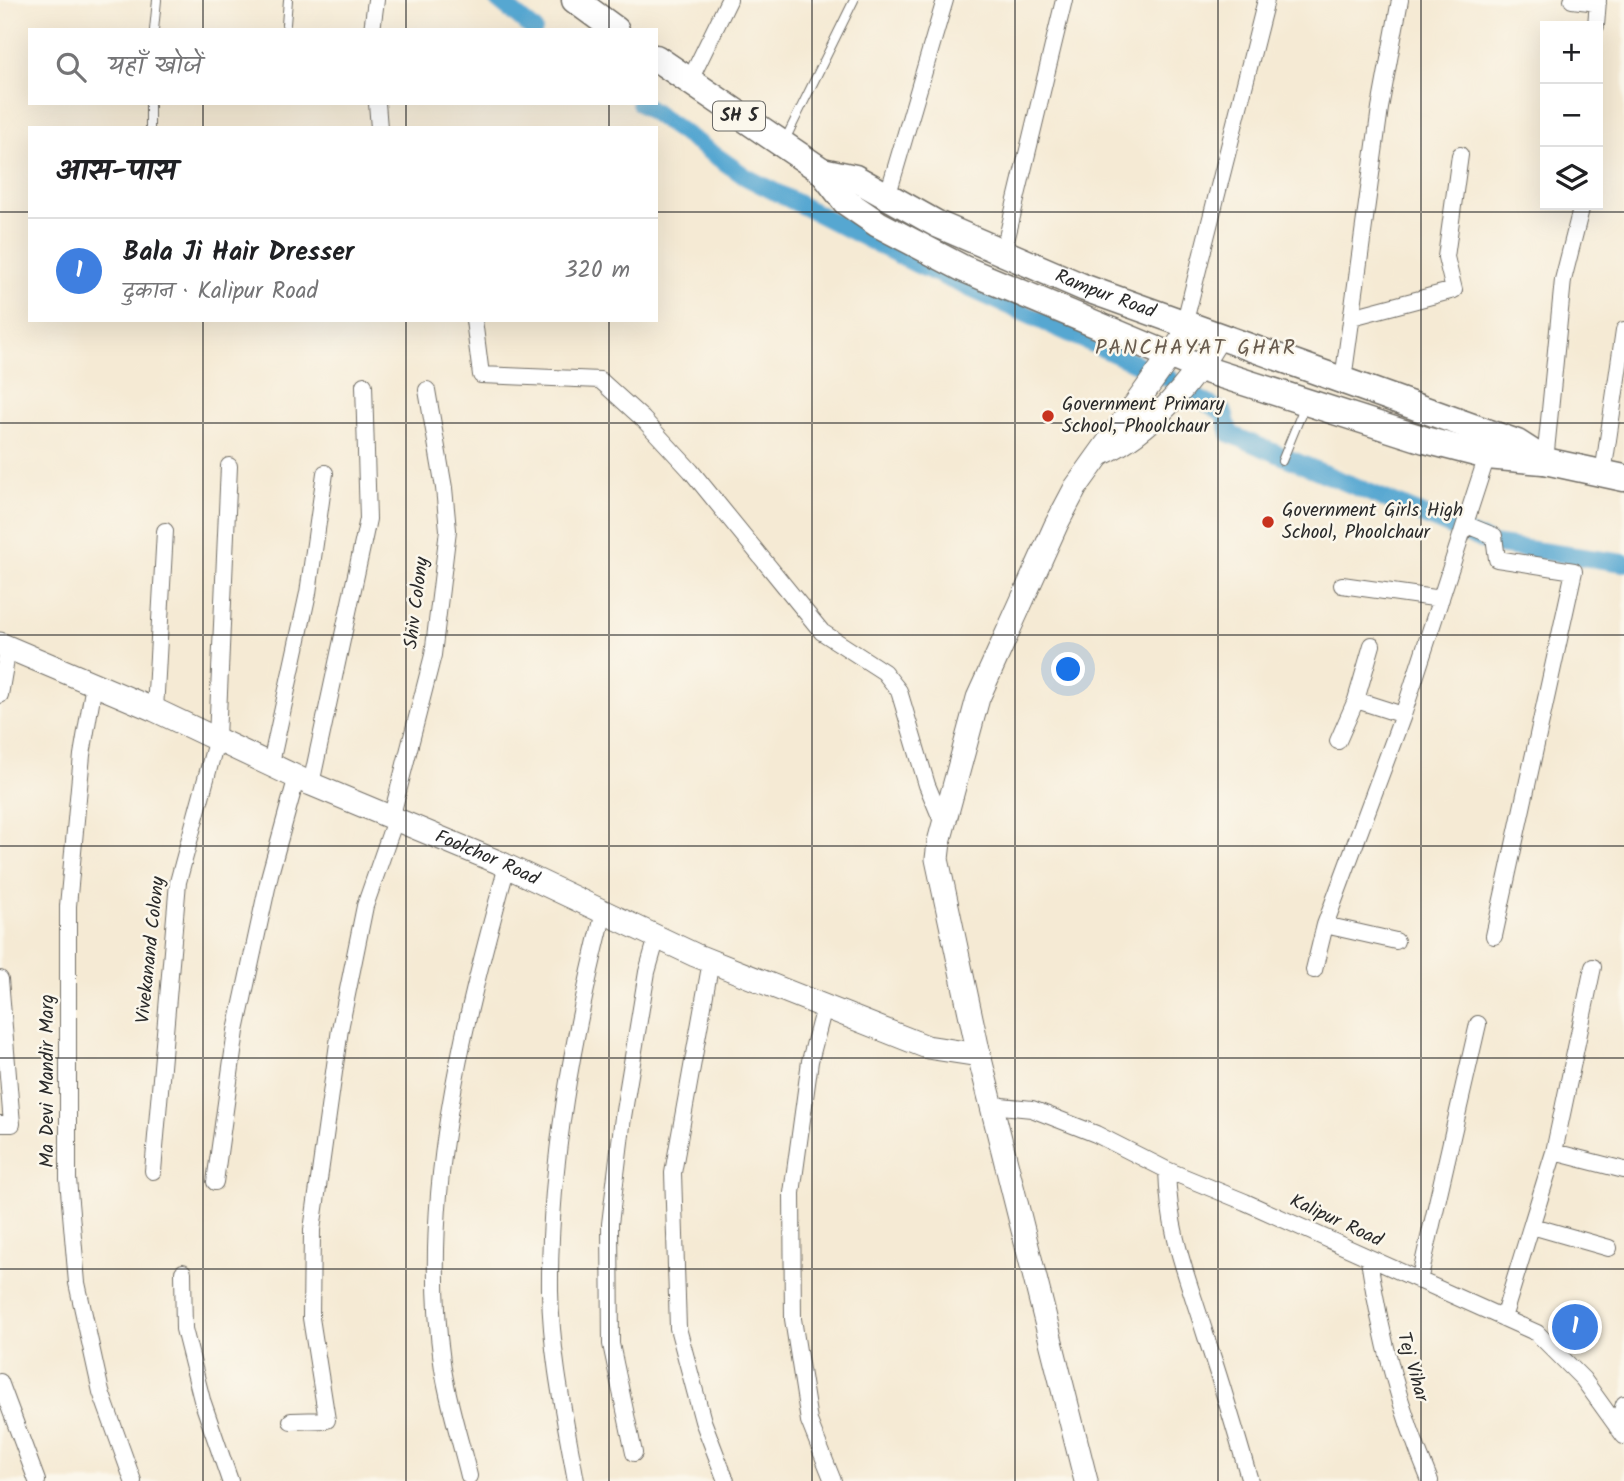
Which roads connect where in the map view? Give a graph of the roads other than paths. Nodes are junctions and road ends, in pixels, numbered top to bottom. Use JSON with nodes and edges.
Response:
{"nodes":[{"id":1,"x":157,"y":0,"type":"edge"},
{"id":2,"x":288,"y":0,"type":"edge"},
{"id":3,"x":376,"y":0,"type":"edge"},
{"id":4,"x":575,"y":0,"type":"edge"},
{"id":5,"x":729,"y":0,"type":"edge"},
{"id":6,"x":854,"y":0,"type":"edge"},
{"id":7,"x":945,"y":0,"type":"edge"},
{"id":8,"x":1063,"y":0,"type":"edge"},
{"id":9,"x":1266,"y":0,"type":"edge"},
{"id":10,"x":1400,"y":0,"type":"edge"},
{"id":11,"x":1572,"y":0,"type":"edge"},
{"id":12,"x":1598,"y":1,"type":"edge"},
{"id":13,"x":1596,"y":21,"type":"edge"},
{"id":14,"x":286,"y":24,"type":"dead end"},
{"id":15,"x":154,"y":28,"type":"edge"},
{"id":16,"x":372,"y":28,"type":"edge"},
{"id":17,"x":613,"y":28,"type":"edge"},
{"id":18,"x":658,"y":59,"type":"edge"},
{"id":19,"x":689,"y":82,"type":"junction"},
{"id":20,"x":150,"y":105,"type":"edge"},
{"id":21,"x":377,"y":105,"type":"edge"},
{"id":22,"x":150,"y":126,"type":"edge"},
{"id":23,"x":379,"y":126,"type":"edge"},
{"id":24,"x":783,"y":145,"type":"junction"},
{"id":25,"x":1460,"y":155,"type":"dead end"},
{"id":26,"x":822,"y":171,"type":"junction"},
{"id":27,"x":888,"y":194,"type":"junction"},
{"id":28,"x":1581,"y":210,"type":"edge"},
{"id":29,"x":1003,"y":254,"type":"junction"},
{"id":30,"x":1352,"y":317,"type":"junction"},
{"id":31,"x":474,"y":322,"type":"edge"},
{"id":32,"x":1187,"y":326,"type":"junction"},
{"id":33,"x":1624,"y":330,"type":"edge"},
{"id":34,"x":1218,"y":338,"type":"junction"},
{"id":35,"x":1169,"y":355,"type":"junction"},
{"id":36,"x":1200,"y":368,"type":"junction"},
{"id":37,"x":1343,"y":380,"type":"junction"},
{"id":38,"x":364,"y":385,"type":"dead end"},
{"id":39,"x":427,"y":390,"type":"dead end"},
{"id":40,"x":1307,"y":400,"type":"junction"},
{"id":41,"x":1100,"y":454,"type":"junction"},
{"id":42,"x":1487,"y":456,"type":"junction"},
{"id":43,"x":1282,"y":461,"type":"dead end"},
{"id":44,"x":1545,"y":461,"type":"junction"},
{"id":45,"x":229,"y":466,"type":"dead end"},
{"id":46,"x":325,"y":472,"type":"dead end"},
{"id":47,"x":1614,"y":476,"type":"edge"},
{"id":48,"x":165,"y":531,"type":"dead end"},
{"id":49,"x":1465,"y":532,"type":"junction"},
{"id":50,"x":1342,"y":585,"type":"dead end"},
{"id":51,"x":1441,"y":599,"type":"junction"},
{"id":52,"x":1372,"y":645,"type":"dead end"},
{"id":53,"x":4,"y":646,"type":"edge"},
{"id":54,"x":94,"y":684,"type":"junction"},
{"id":55,"x":0,"y":695,"type":"edge"},
{"id":56,"x":1356,"y":700,"type":"junction"},
{"id":57,"x":155,"y":710,"type":"junction"},
{"id":58,"x":1403,"y":715,"type":"junction"},
{"id":59,"x":217,"y":738,"type":"junction"},
{"id":60,"x":1338,"y":741,"type":"dead end"},
{"id":61,"x":271,"y":763,"type":"junction"},
{"id":62,"x":304,"y":780,"type":"junction"},
{"id":63,"x":393,"y":819,"type":"junction"},
{"id":64,"x":944,"y":826,"type":"junction"},
{"id":65,"x":507,"y":866,"type":"junction"},
{"id":66,"x":604,"y":912,"type":"junction"},
{"id":67,"x":1325,"y":925,"type":"junction"},
{"id":68,"x":1494,"y":936,"type":"dead end"},
{"id":69,"x":657,"y":937,"type":"junction"},
{"id":70,"x":1396,"y":941,"type":"dead end"},
{"id":71,"x":711,"y":961,"type":"junction"},
{"id":72,"x":1593,"y":967,"type":"dead end"},
{"id":73,"x":1314,"y":970,"type":"dead end"},
{"id":74,"x":0,"y":979,"type":"edge"},
{"id":75,"x":824,"y":1007,"type":"junction"},
{"id":76,"x":1478,"y":1024,"type":"dead end"},
{"id":77,"x":979,"y":1055,"type":"junction"},
{"id":78,"x":991,"y":1105,"type":"junction"},
{"id":79,"x":0,"y":1124,"type":"edge"},
{"id":80,"x":1554,"y":1152,"type":"junction"},
{"id":81,"x":1167,"y":1170,"type":"junction"},
{"id":82,"x":1624,"y":1170,"type":"edge"},
{"id":83,"x":153,"y":1171,"type":"dead end"},
{"id":84,"x":215,"y":1182,"type":"dead end"},
{"id":85,"x":1532,"y":1226,"type":"junction"},
{"id":86,"x":1609,"y":1248,"type":"dead end"},
{"id":87,"x":1370,"y":1260,"type":"junction"},
{"id":88,"x":183,"y":1272,"type":"dead end"},
{"id":89,"x":1419,"y":1281,"type":"junction"},
{"id":90,"x":1503,"y":1318,"type":"junction"},
{"id":91,"x":0,"y":1382,"type":"edge"},
{"id":92,"x":1624,"y":1404,"type":"edge"},
{"id":93,"x":291,"y":1420,"type":"dead end"},
{"id":94,"x":1620,"y":1431,"type":"edge"},
{"id":95,"x":634,"y":1453,"type":"dead end"},
{"id":96,"x":469,"y":1476,"type":"dead end"},
{"id":97,"x":131,"y":1477,"type":"edge"},
{"id":98,"x":37,"y":1481,"type":"edge"},
{"id":99,"x":230,"y":1481,"type":"edge"},
{"id":100,"x":576,"y":1481,"type":"edge"},
{"id":101,"x":726,"y":1481,"type":"edge"},
{"id":102,"x":833,"y":1481,"type":"edge"},
{"id":103,"x":1086,"y":1481,"type":"edge"},
{"id":104,"x":1250,"y":1481,"type":"edge"},
{"id":105,"x":1430,"y":1481,"type":"edge"}],
"edges":[{"from":1,"to":15,"type":"lane"},
{"from":2,"to":14,"type":"lane"},
{"from":3,"to":16,"type":"street"},
{"from":4,"to":17,"type":"main road"},
{"from":5,"to":19,"type":"street"},
{"from":6,"to":24,"type":"lane"},
{"from":7,"to":27,"type":"street"},
{"from":8,"to":29,"type":"street"},
{"from":9,"to":32,"type":"street"},
{"from":10,"to":30,"type":"street"},
{"from":11,"to":12,"type":"street"},
{"from":12,"to":13,"type":"street"},
{"from":18,"to":19,"type":"main road","name":"Rampur Road","number":"SH 5"},
{"from":19,"to":24,"type":"main road","name":"Rampur Road","number":"SH 5"},
{"from":20,"to":22,"type":"lane"},
{"from":21,"to":23,"type":"street"},
{"from":24,"to":26,"type":"main road","name":"Rampur Road","number":"SH 5"},
{"from":25,"to":30,"type":"street"},
{"from":26,"to":27,"type":"main road","name":"Rampur Road","number":"SH 5"},
{"from":26,"to":35,"type":"main road"},
{"from":27,"to":29,"type":"main road","name":"Rampur Road","number":"SH 5"},
{"from":28,"to":44,"type":"street"},
{"from":29,"to":32,"type":"main road","name":"Rampur Road","number":"SH 5"},
{"from":30,"to":37,"type":"street"},
{"from":31,"to":64,"type":"street"},
{"from":32,"to":34,"type":"main road","name":"Rampur Road","number":"SH 5"},
{"from":32,"to":35,"type":"main road"},
{"from":33,"to":47,"type":"street"},
{"from":34,"to":36,"type":"main road"},
{"from":34,"to":37,"type":"main road","name":"Rampur Road","number":"SH 5"},
{"from":35,"to":36,"type":"main road"},
{"from":35,"to":41,"type":"main road"},
{"from":36,"to":40,"type":"main road"},
{"from":36,"to":41,"type":"main road"},
{"from":37,"to":44,"type":"main road","name":"Rampur Road","number":"SH 5"},
{"from":38,"to":62,"type":"street"},
{"from":39,"to":63,"type":"street","name":"Shiv Colony"},
{"from":40,"to":42,"type":"main road"},
{"from":40,"to":43,"type":"lane"},
{"from":41,"to":64,"type":"main road"},
{"from":42,"to":44,"type":"main road"},
{"from":42,"to":49,"type":"street"},
{"from":44,"to":47,"type":"main road","name":"Rampur Road","number":"SH 5"},
{"from":45,"to":59,"type":"street","name":"Vivekanand Colony"},
{"from":46,"to":61,"type":"street"},
{"from":48,"to":57,"type":"street"},
{"from":49,"to":51,"type":"street"},
{"from":49,"to":68,"type":"street"},
{"from":50,"to":51,"type":"street"},
{"from":51,"to":58,"type":"street"},
{"from":52,"to":56,"type":"street"},
{"from":53,"to":54,"type":"main road","name":"Foolchor Road"},
{"from":53,"to":55,"type":"street"},
{"from":54,"to":57,"type":"main road","name":"Foolchor Road"},
{"from":54,"to":97,"type":"street","name":"Ma Devi Mandir Marg"},
{"from":56,"to":58,"type":"street"},
{"from":56,"to":60,"type":"street"},
{"from":57,"to":59,"type":"main road","name":"Foolchor Road"},
{"from":58,"to":67,"type":"street"},
{"from":59,"to":61,"type":"main road","name":"Foolchor Road"},
{"from":59,"to":83,"type":"street","name":"Vivekanand Colony"},
{"from":61,"to":62,"type":"main road","name":"Foolchor Road"},
{"from":62,"to":63,"type":"main road","name":"Foolchor Road"},
{"from":62,"to":84,"type":"street"},
{"from":63,"to":65,"type":"main road","name":"Foolchor Road"},
{"from":63,"to":93,"type":"street","name":"Shiv Colony"},
{"from":64,"to":77,"type":"main road"},
{"from":65,"to":66,"type":"main road","name":"Foolchor Road"},
{"from":65,"to":96,"type":"street"},
{"from":66,"to":69,"type":"main road","name":"Foolchor Road"},
{"from":66,"to":100,"type":"street"},
{"from":67,"to":70,"type":"street"},
{"from":67,"to":73,"type":"street"},
{"from":69,"to":71,"type":"main road","name":"Foolchor Road"},
{"from":69,"to":95,"type":"street"},
{"from":71,"to":75,"type":"main road","name":"Foolchor Road"},
{"from":71,"to":101,"type":"street"},
{"from":72,"to":80,"type":"street"},
{"from":74,"to":79,"type":"street"},
{"from":75,"to":77,"type":"main road","name":"Foolchor Road"},
{"from":75,"to":102,"type":"street"},
{"from":76,"to":89,"type":"street"},
{"from":77,"to":78,"type":"main road"},
{"from":78,"to":81,"type":"street","name":"Kalipur Road"},
{"from":78,"to":103,"type":"main road"},
{"from":80,"to":82,"type":"street"},
{"from":80,"to":85,"type":"street"},
{"from":81,"to":87,"type":"street","name":"Kalipur Road"},
{"from":81,"to":104,"type":"street"},
{"from":85,"to":86,"type":"street"},
{"from":85,"to":90,"type":"street"},
{"from":87,"to":89,"type":"street","name":"Kalipur Road"},
{"from":87,"to":105,"type":"street","name":"Tej Vihar"},
{"from":88,"to":99,"type":"street"},
{"from":89,"to":90,"type":"street","name":"Kalipur Road"},
{"from":90,"to":94,"type":"street","name":"Kalipur Road"},
{"from":91,"to":98,"type":"street"},
{"from":92,"to":94,"type":"street"}]}
